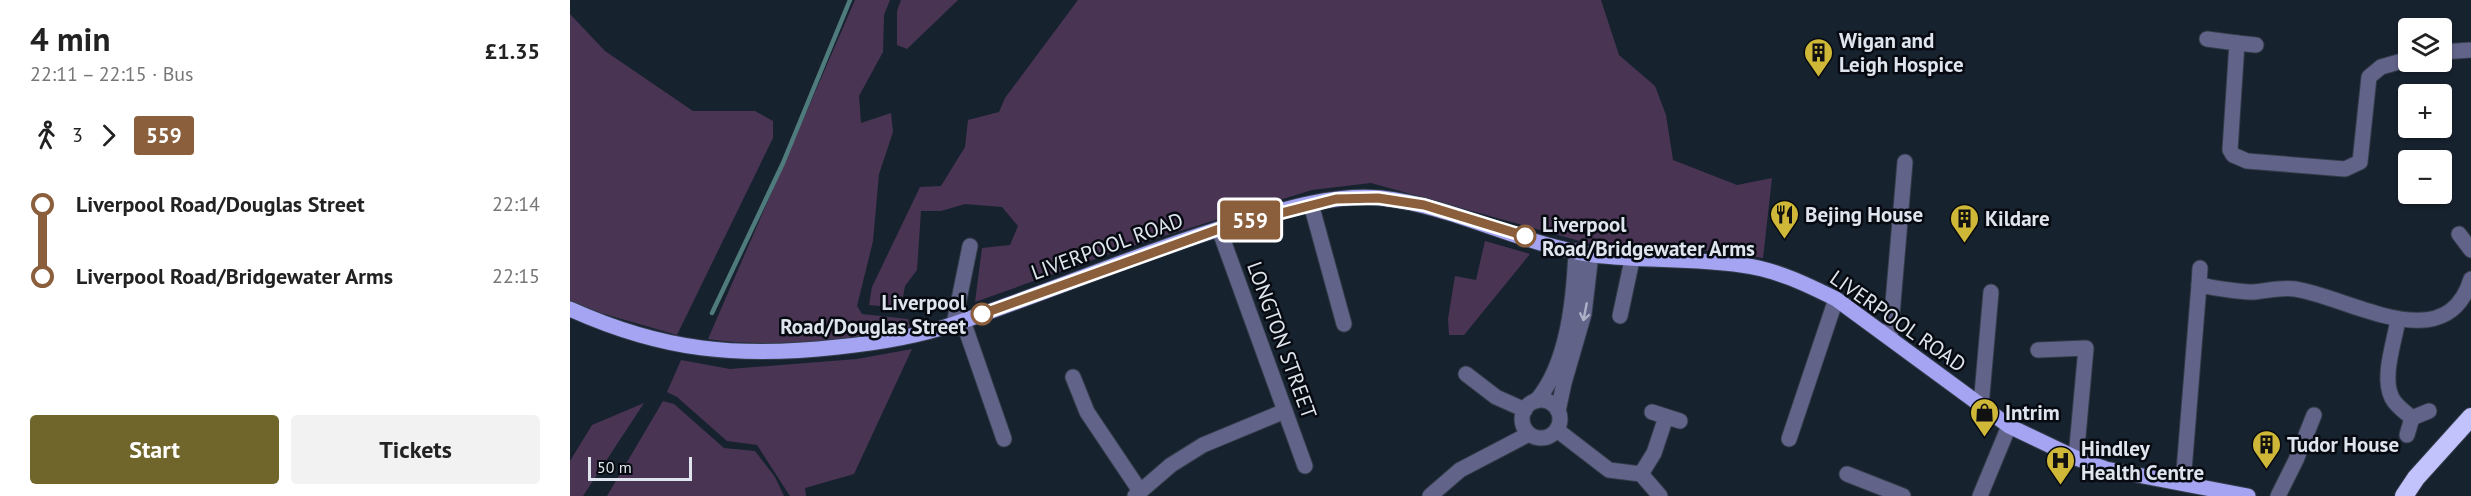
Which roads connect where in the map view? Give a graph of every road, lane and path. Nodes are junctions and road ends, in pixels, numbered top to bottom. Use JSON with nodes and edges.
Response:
{"nodes":[{"id":1,"x":2207,"y":39,"type":"dead end"},
{"id":2,"x":2237,"y":43,"type":"junction"},
{"id":3,"x":2256,"y":45,"type":"dead end"},
{"id":4,"x":2471,"y":50,"type":"edge"},
{"id":5,"x":2452,"y":51,"type":"edge"},
{"id":6,"x":2398,"y":62,"type":"edge"},
{"id":7,"x":1905,"y":162,"type":"dead end"},
{"id":8,"x":1311,"y":204,"type":"junction"},
{"id":9,"x":1219,"y":229,"type":"junction"},
{"id":10,"x":2459,"y":234,"type":"dead end"},
{"id":11,"x":970,"y":246,"type":"dead end"},
{"id":12,"x":2471,"y":250,"type":"edge"},
{"id":13,"x":1583,"y":253,"type":"junction"},
{"id":14,"x":1632,"y":260,"type":"junction"},
{"id":15,"x":2200,"y":268,"type":"dead end"},
{"id":16,"x":2471,"y":279,"type":"edge"},
{"id":17,"x":2199,"y":285,"type":"junction"},
{"id":18,"x":1991,"y":292,"type":"dead end"},
{"id":19,"x":1836,"y":299,"type":"junction"},
{"id":20,"x":570,"y":309,"type":"edge"},
{"id":21,"x":1620,"y":316,"type":"dead end"},
{"id":22,"x":2398,"y":319,"type":"junction"},
{"id":23,"x":959,"y":323,"type":"junction"},
{"id":24,"x":1344,"y":324,"type":"dead end"},
{"id":25,"x":1890,"y":339,"type":"junction"},
{"id":26,"x":2038,"y":350,"type":"dead end"},
{"id":27,"x":1466,"y":374,"type":"dead end"},
{"id":28,"x":1073,"y":377,"type":"dead end"},
{"id":29,"x":1530,"y":405,"type":"junction"},
{"id":30,"x":1981,"y":406,"type":"junction"},
{"id":31,"x":1285,"y":411,"type":"junction"},
{"id":32,"x":1558,"y":411,"type":"junction"},
{"id":33,"x":2429,"y":411,"type":"dead end"},
{"id":34,"x":2314,"y":415,"type":"dead end"},
{"id":35,"x":1666,"y":417,"type":"dead end"},
{"id":36,"x":2471,"y":417,"type":"edge"},
{"id":37,"x":2412,"y":418,"type":"junction"},
{"id":38,"x":2009,"y":426,"type":"junction"},
{"id":39,"x":1557,"y":430,"type":"junction"},
{"id":40,"x":1529,"y":434,"type":"junction"},
{"id":41,"x":2407,"y":435,"type":"dead end"},
{"id":42,"x":1004,"y":439,"type":"dead end"},
{"id":43,"x":1789,"y":439,"type":"dead end"},
{"id":44,"x":2076,"y":458,"type":"junction"},
{"id":45,"x":1305,"y":466,"type":"dead end"},
{"id":46,"x":1641,"y":474,"type":"junction"},
{"id":47,"x":1847,"y":474,"type":"dead end"},
{"id":48,"x":2182,"y":483,"type":"junction"},
{"id":49,"x":1138,"y":494,"type":"edge"},
{"id":50,"x":1430,"y":496,"type":"edge"},
{"id":51,"x":1660,"y":496,"type":"edge"},
{"id":52,"x":1903,"y":496,"type":"edge"},
{"id":53,"x":1980,"y":496,"type":"edge"},
{"id":54,"x":2248,"y":496,"type":"edge"},
{"id":55,"x":2278,"y":496,"type":"edge"},
{"id":56,"x":2404,"y":496,"type":"edge"}],
"edges":[{"from":1,"to":2,"type":"street"},
{"from":2,"to":3,"type":"street"},
{"from":2,"to":6,"type":"street"},
{"from":4,"to":5,"type":"street"},
{"from":7,"to":25,"type":"street"},
{"from":8,"to":9,"type":"main road","name":"LIVERPOOL ROAD"},
{"from":8,"to":13,"type":"main road","name":"LIVERPOOL ROAD"},
{"from":8,"to":24,"type":"street"},
{"from":9,"to":23,"type":"main road","name":"LIVERPOOL ROAD"},
{"from":9,"to":31,"type":"street","name":"LONGTON STREET"},
{"from":10,"to":12,"type":"street"},
{"from":11,"to":23,"type":"street"},
{"from":13,"to":14,"type":"main road","name":"LIVERPOOL ROAD"},
{"from":13,"to":29,"type":"street"},
{"from":13,"to":32,"type":"street","one_way":true},
{"from":14,"to":19,"type":"main road","name":"LIVERPOOL ROAD"},
{"from":14,"to":21,"type":"street"},
{"from":15,"to":17,"type":"street"},
{"from":16,"to":22,"type":"street"},
{"from":17,"to":22,"type":"street"},
{"from":17,"to":48,"type":"street"},
{"from":18,"to":30,"type":"street"},
{"from":19,"to":25,"type":"main road","name":"LIVERPOOL ROAD"},
{"from":19,"to":43,"type":"street"},
{"from":20,"to":23,"type":"main road","name":"LIVERPOOL ROAD"},
{"from":22,"to":37,"type":"street"},
{"from":23,"to":42,"type":"street"},
{"from":25,"to":30,"type":"main road","name":"LIVERPOOL ROAD"},
{"from":26,"to":44,"type":"street"},
{"from":27,"to":29,"type":"street"},
{"from":28,"to":49,"type":"street"},
{"from":29,"to":32,"type":"street"},
{"from":29,"to":40,"type":"street"},
{"from":30,"to":38,"type":"main road","name":"LIVERPOOL ROAD"},
{"from":31,"to":45,"type":"street","name":"LONGTON STREET"},
{"from":31,"to":49,"type":"street"},
{"from":32,"to":39,"type":"street"},
{"from":33,"to":37,"type":"street"},
{"from":34,"to":55,"type":"street"},
{"from":35,"to":46,"type":"street"},
{"from":36,"to":56,"type":"highway"},
{"from":37,"to":41,"type":"street"},
{"from":38,"to":44,"type":"main road","name":"LIVERPOOL ROAD"},
{"from":38,"to":53,"type":"street"},
{"from":39,"to":40,"type":"street"},
{"from":39,"to":46,"type":"street"},
{"from":40,"to":50,"type":"street"},
{"from":44,"to":48,"type":"main road","name":"LIVERPOOL ROAD"},
{"from":46,"to":51,"type":"street"},
{"from":47,"to":52,"type":"street"},
{"from":48,"to":54,"type":"main road","name":"LIVERPOOL ROAD"}]}
